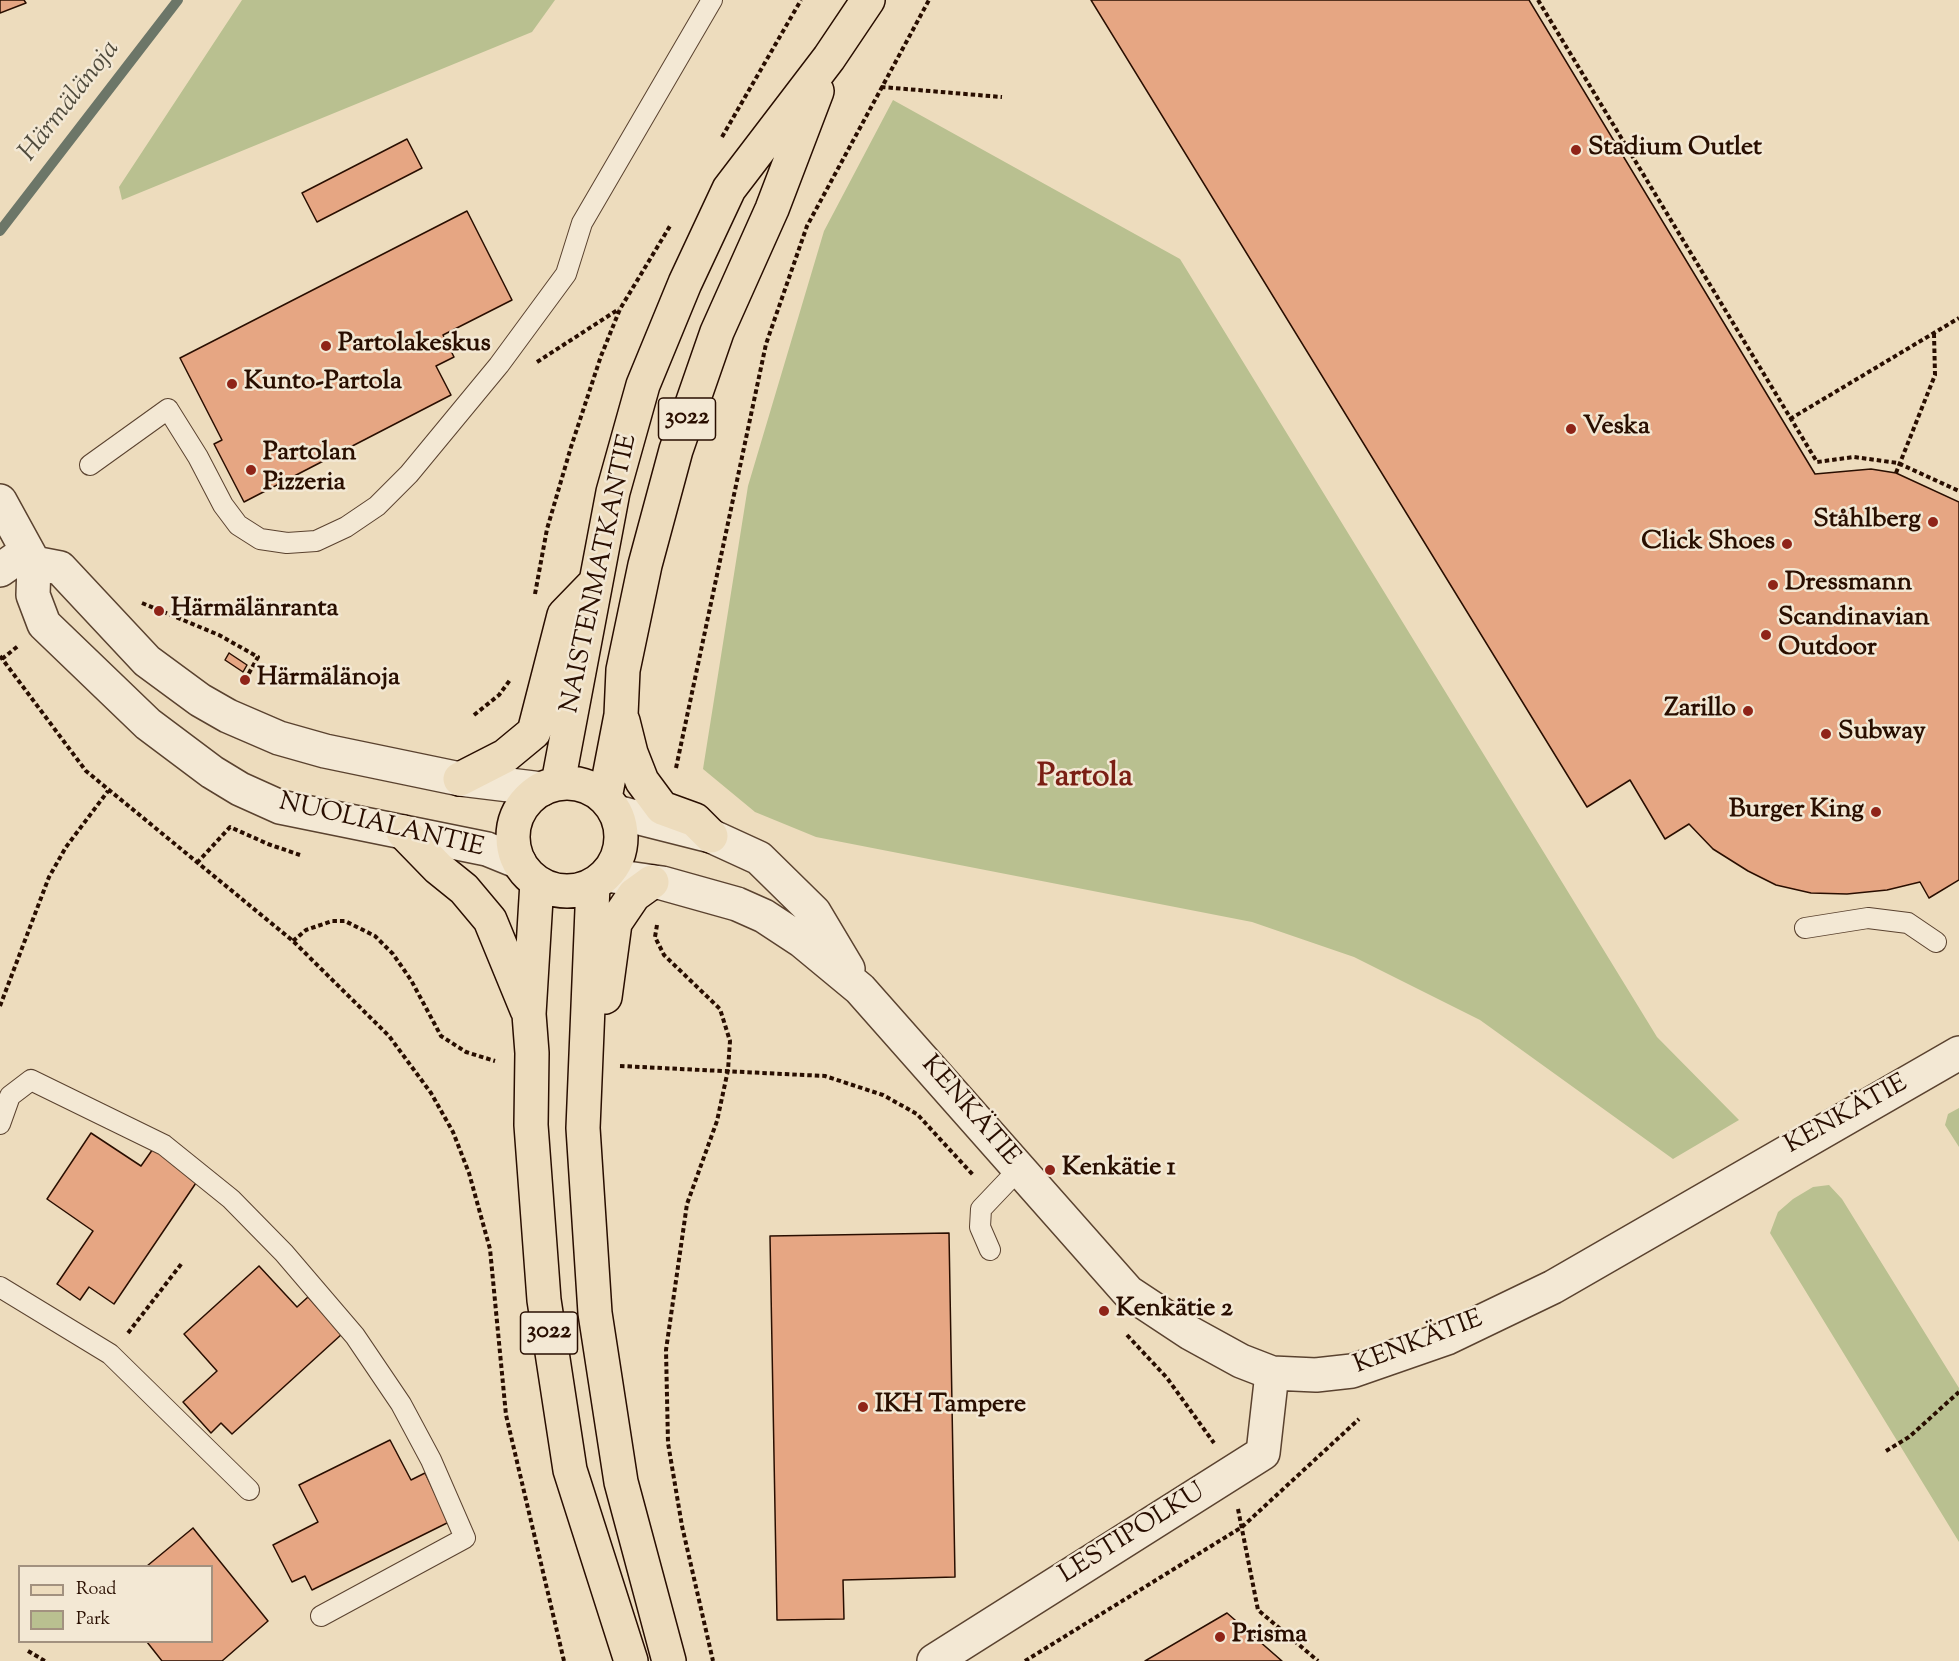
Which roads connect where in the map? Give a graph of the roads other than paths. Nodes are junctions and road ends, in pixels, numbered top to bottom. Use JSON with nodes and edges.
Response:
{"nodes":[{"id":1,"x":712,"y":0,"type":"edge"},
{"id":2,"x":868,"y":0,"type":"edge"},
{"id":3,"x":829,"y":57,"type":"junction"},
{"id":4,"x":90,"y":465,"type":"dead end"},
{"id":5,"x":0,"y":501,"type":"edge"},
{"id":6,"x":31,"y":556,"type":"junction"},
{"id":7,"x":0,"y":570,"type":"edge"},
{"id":8,"x":595,"y":583,"type":"junction"},
{"id":9,"x":621,"y":715,"type":"junction"},
{"id":10,"x":460,"y":778,"type":"junction"},
{"id":11,"x":550,"y":786,"type":"junction"},
{"id":12,"x":610,"y":805,"type":"junction"},
{"id":13,"x":403,"y":832,"type":"junction"},
{"id":14,"x":711,"y":836,"type":"junction"},
{"id":15,"x":528,"y":872,"type":"junction"},
{"id":16,"x":599,"y":880,"type":"junction"},
{"id":17,"x":657,"y":882,"type":"junction"},
{"id":18,"x":1805,"y":928,"type":"dead end"},
{"id":19,"x":1936,"y":942,"type":"dead end"},
{"id":20,"x":860,"y":989,"type":"junction"},
{"id":21,"x":529,"y":1014,"type":"junction"},
{"id":22,"x":1959,"y":1053,"type":"edge"},
{"id":23,"x":0,"y":1124,"type":"edge"},
{"id":24,"x":583,"y":1128,"type":"junction"},
{"id":25,"x":1019,"y":1169,"type":"junction"},
{"id":26,"x":990,"y":1250,"type":"dead end"},
{"id":27,"x":0,"y":1287,"type":"edge"},
{"id":28,"x":1272,"y":1373,"type":"junction"},
{"id":29,"x":249,"y":1490,"type":"dead end"},
{"id":30,"x":321,"y":1616,"type":"dead end"},
{"id":31,"x":631,"y":1661,"type":"edge"},
{"id":32,"x":669,"y":1661,"type":"edge"},
{"id":33,"x":934,"y":1661,"type":"edge"}],
"edges":[{"from":1,"to":4,"type":"lane"},
{"from":2,"to":3,"type":"main road","name":"NAISTENMATKANTIE","number":"3022"},
{"from":3,"to":8,"type":"main road","name":"NAISTENMATKANTIE","number":"3022"},
{"from":3,"to":9,"type":"main road","name":"NAISTENMATKANTIE","number":"3022"},
{"from":5,"to":6,"type":"street"},
{"from":6,"to":7,"type":"street"},
{"from":6,"to":10,"type":"street"},
{"from":6,"to":13,"type":"street","name":"NUOLIALANTIE"},
{"from":8,"to":10,"type":"main road"},
{"from":8,"to":11,"type":"main road","name":"NAISTENMATKANTIE","number":"3022"},
{"from":9,"to":12,"type":"main road","name":"NAISTENMATKANTIE","number":"3022"},
{"from":9,"to":14,"type":"main road"},
{"from":10,"to":11,"type":"street"},
{"from":11,"to":12,"type":"main road"},
{"from":11,"to":15,"type":"main road"},
{"from":12,"to":14,"type":"street","name":"KENKÄTIE"},
{"from":12,"to":16,"type":"main road"},
{"from":13,"to":15,"type":"street","name":"NUOLIALANTIE"},
{"from":13,"to":21,"type":"main road"},
{"from":14,"to":20,"type":"street","name":"KENKÄTIE"},
{"from":15,"to":16,"type":"main road"},
{"from":15,"to":21,"type":"main road","number":"3022"},
{"from":16,"to":17,"type":"street","name":"KENKÄTIE"},
{"from":16,"to":24,"type":"main road","number":"3022"},
{"from":17,"to":20,"type":"street","name":"KENKÄTIE"},
{"from":17,"to":24,"type":"main road"},
{"from":18,"to":19,"type":"lane"},
{"from":20,"to":25,"type":"street","name":"KENKÄTIE"},
{"from":21,"to":31,"type":"main road","number":"3022"},
{"from":22,"to":28,"type":"street","name":"KENKÄTIE"},
{"from":23,"to":30,"type":"lane"},
{"from":24,"to":32,"type":"main road","number":"3022"},
{"from":25,"to":26,"type":"lane"},
{"from":25,"to":28,"type":"street","name":"KENKÄTIE"},
{"from":27,"to":29,"type":"lane"},
{"from":28,"to":33,"type":"street","name":"LESTIPOLKU"}]}
